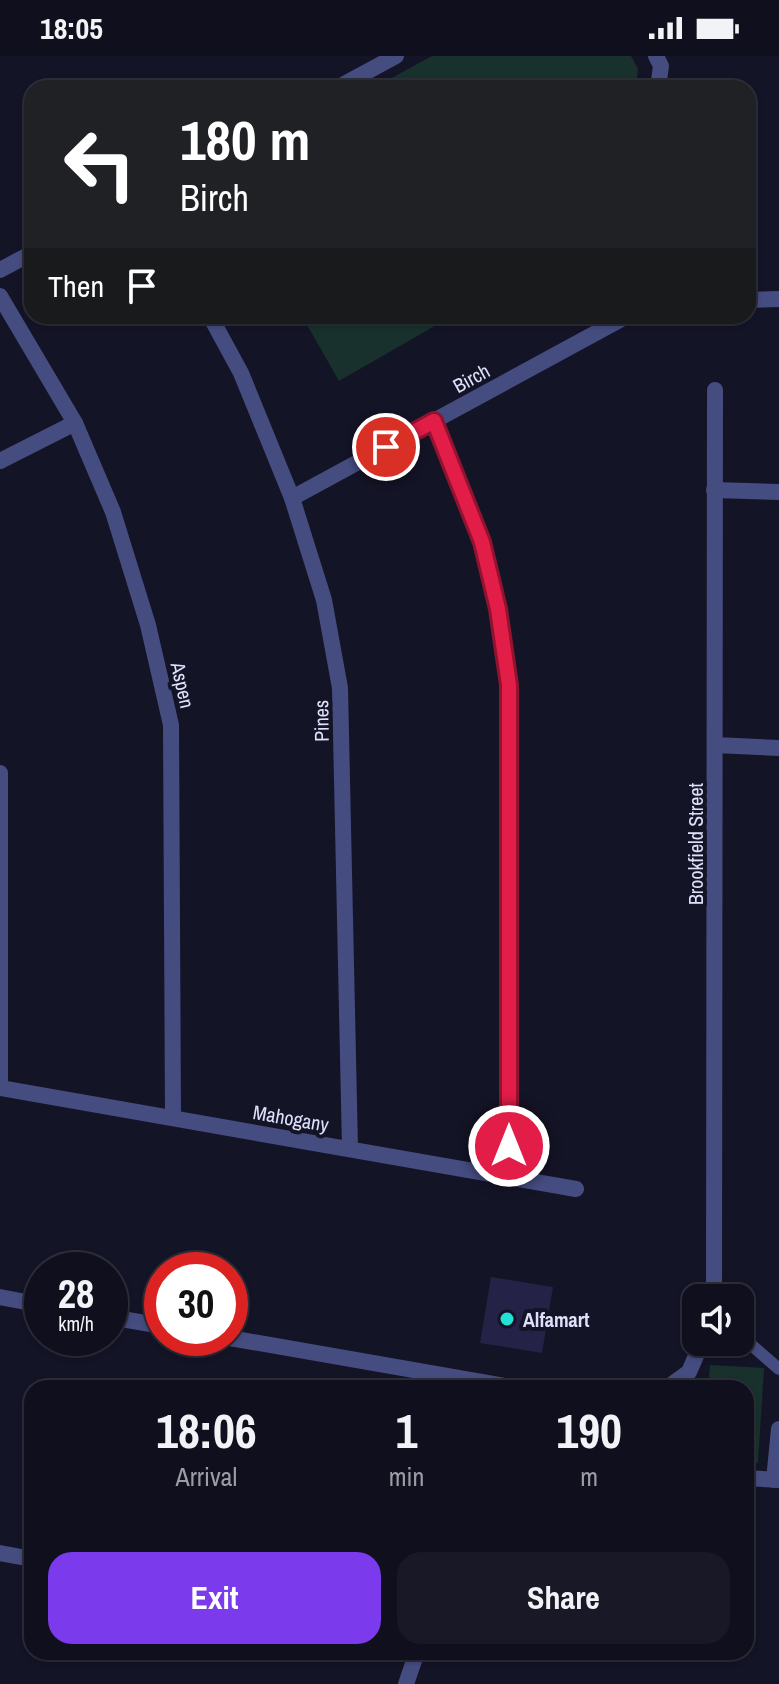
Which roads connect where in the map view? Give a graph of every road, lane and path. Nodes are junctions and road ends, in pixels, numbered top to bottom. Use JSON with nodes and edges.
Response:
{"nodes":[{"id":1,"x":396,"y":56,"type":"edge"},
{"id":2,"x":656,"y":56,"type":"edge"},
{"id":3,"x":352,"y":80,"type":"edge"},
{"id":4,"x":659,"y":80,"type":"edge"},
{"id":5,"x":24,"y":257,"type":"edge"},
{"id":6,"x":0,"y":270,"type":"edge"},
{"id":7,"x":0,"y":296,"type":"edge"},
{"id":8,"x":779,"y":299,"type":"edge"},
{"id":9,"x":756,"y":300,"type":"edge"},
{"id":10,"x":214,"y":324,"type":"edge"},
{"id":11,"x":612,"y":324,"type":"edge"},
{"id":12,"x":715,"y":390,"type":"dead end"},
{"id":13,"x":434,"y":421,"type":"junction"},
{"id":14,"x":75,"y":423,"type":"junction"},
{"id":15,"x":0,"y":461,"type":"edge"},
{"id":16,"x":714,"y":490,"type":"junction"},
{"id":17,"x":779,"y":492,"type":"edge"},
{"id":18,"x":292,"y":498,"type":"junction"},
{"id":19,"x":715,"y":745,"type":"junction"},
{"id":20,"x":779,"y":748,"type":"edge"},
{"id":21,"x":0,"y":773,"type":"edge"},
{"id":22,"x":0,"y":1088,"type":"edge"},
{"id":23,"x":173,"y":1118,"type":"junction"},
{"id":24,"x":350,"y":1149,"type":"junction"},
{"id":25,"x":509,"y":1177,"type":"junction"},
{"id":26,"x":576,"y":1189,"type":"dead end"},
{"id":27,"x":714,"y":1284,"type":"edge"},
{"id":28,"x":0,"y":1297,"type":"edge"},
{"id":29,"x":24,"y":1302,"type":"edge"},
{"id":30,"x":248,"y":1341,"type":"edge"},
{"id":31,"x":754,"y":1347,"type":"edge"},
{"id":32,"x":696,"y":1356,"type":"edge"},
{"id":33,"x":779,"y":1369,"type":"edge"},
{"id":34,"x":470,"y":1380,"type":"edge"},
{"id":35,"x":678,"y":1380,"type":"edge"},
{"id":36,"x":779,"y":1429,"type":"edge"},
{"id":37,"x":754,"y":1479,"type":"edge"},
{"id":38,"x":777,"y":1480,"type":"edge"},
{"id":39,"x":0,"y":1553,"type":"edge"},
{"id":40,"x":24,"y":1558,"type":"edge"},
{"id":41,"x":414,"y":1660,"type":"edge"},
{"id":42,"x":406,"y":1684,"type":"edge"}],
"edges":[{"from":1,"to":3,"type":"street"},
{"from":2,"to":4,"type":"street"},
{"from":5,"to":6,"type":"street"},
{"from":7,"to":14,"type":"street","name":"Aspen"},
{"from":8,"to":9,"type":"street"},
{"from":10,"to":18,"type":"street","name":"Pines"},
{"from":11,"to":13,"type":"street","name":"Birch"},
{"from":12,"to":16,"type":"street","name":"Brookfield Street"},
{"from":13,"to":18,"type":"street","name":"Birch"},
{"from":13,"to":25,"type":"street"},
{"from":14,"to":15,"type":"street"},
{"from":14,"to":23,"type":"street","name":"Aspen"},
{"from":16,"to":17,"type":"street"},
{"from":16,"to":19,"type":"street","name":"Brookfield Street"},
{"from":18,"to":24,"type":"street","name":"Pines"},
{"from":19,"to":20,"type":"street"},
{"from":19,"to":27,"type":"street","name":"Brookfield Street"},
{"from":21,"to":22,"type":"street"},
{"from":22,"to":23,"type":"street","name":"Mahogany"},
{"from":23,"to":24,"type":"street","name":"Mahogany"},
{"from":24,"to":25,"type":"street","name":"Mahogany"},
{"from":25,"to":26,"type":"street","name":"Mahogany"},
{"from":28,"to":29,"type":"street"},
{"from":30,"to":34,"type":"street"},
{"from":31,"to":33,"type":"lane"},
{"from":32,"to":35,"type":"street"},
{"from":36,"to":38,"type":"street"},
{"from":37,"to":38,"type":"street"},
{"from":39,"to":40,"type":"street"},
{"from":41,"to":42,"type":"street"}]}
